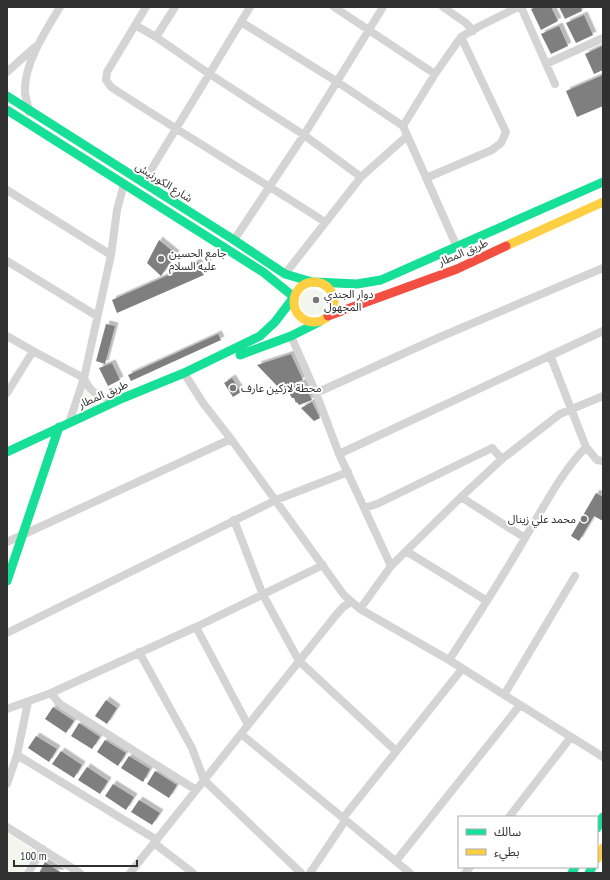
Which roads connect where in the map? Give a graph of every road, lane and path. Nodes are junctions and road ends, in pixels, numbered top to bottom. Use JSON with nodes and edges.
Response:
{"nodes":[{"id":1,"x":60,"y":7,"type":"edge"},
{"id":2,"x":146,"y":7,"type":"edge"},
{"id":3,"x":175,"y":7,"type":"edge"},
{"id":4,"x":250,"y":7,"type":"edge"},
{"id":5,"x":334,"y":7,"type":"edge"},
{"id":6,"x":384,"y":7,"type":"edge"},
{"id":7,"x":443,"y":7,"type":"edge"},
{"id":8,"x":520,"y":7,"type":"edge"},
{"id":9,"x":241,"y":22,"type":"junction"},
{"id":10,"x":135,"y":25,"type":"junction"},
{"id":11,"x":370,"y":29,"type":"junction"},
{"id":12,"x":473,"y":31,"type":"junction"},
{"id":13,"x":156,"y":37,"type":"junction"},
{"id":14,"x":461,"y":38,"type":"junction"},
{"id":15,"x":603,"y":38,"type":"edge"},
{"id":16,"x":37,"y":45,"type":"junction"},
{"id":17,"x":546,"y":64,"type":"junction"},
{"id":18,"x":7,"y":72,"type":"edge"},
{"id":19,"x":208,"y":73,"type":"junction"},
{"id":20,"x":435,"y":74,"type":"junction"},
{"id":21,"x":336,"y":81,"type":"junction"},
{"id":22,"x":555,"y":84,"type":"dead end"},
{"id":23,"x":25,"y":93,"type":"junction"},
{"id":24,"x":9,"y":99,"type":"edge"},
{"id":25,"x":7,"y":110,"type":"edge"},
{"id":26,"x":29,"y":112,"type":"junction"},
{"id":27,"x":403,"y":126,"type":"junction"},
{"id":28,"x":175,"y":129,"type":"junction"},
{"id":29,"x":304,"y":135,"type":"junction"},
{"id":30,"x":407,"y":136,"type":"junction"},
{"id":31,"x":361,"y":177,"type":"junction"},
{"id":32,"x":426,"y":178,"type":"junction"},
{"id":33,"x":603,"y":182,"type":"edge"},
{"id":34,"x":143,"y":183,"type":"junction"},
{"id":35,"x":124,"y":184,"type":"junction"},
{"id":36,"x":269,"y":186,"type":"junction"},
{"id":37,"x":7,"y":190,"type":"edge"},
{"id":38,"x":603,"y":202,"type":"edge"},
{"id":39,"x":325,"y":222,"type":"junction"},
{"id":40,"x":234,"y":240,"type":"junction"},
{"id":41,"x":457,"y":247,"type":"junction"},
{"id":42,"x":111,"y":255,"type":"junction"},
{"id":43,"x":7,"y":261,"type":"edge"},
{"id":44,"x":603,"y":268,"type":"edge"},
{"id":45,"x":285,"y":274,"type":"junction"},
{"id":46,"x":313,"y":282,"type":"junction"},
{"id":47,"x":294,"y":297,"type":"junction"},
{"id":48,"x":97,"y":316,"type":"junction"},
{"id":49,"x":326,"y":318,"type":"junction"},
{"id":50,"x":603,"y":331,"type":"edge"},
{"id":51,"x":7,"y":336,"type":"edge"},
{"id":52,"x":291,"y":336,"type":"junction"},
{"id":53,"x":32,"y":351,"type":"junction"},
{"id":54,"x":550,"y":355,"type":"junction"},
{"id":55,"x":210,"y":361,"type":"junction"},
{"id":56,"x":184,"y":373,"type":"junction"},
{"id":57,"x":84,"y":378,"type":"junction"},
{"id":58,"x":8,"y":389,"type":"edge"},
{"id":59,"x":316,"y":393,"type":"junction"},
{"id":60,"x":603,"y":396,"type":"edge"},
{"id":61,"x":123,"y":398,"type":"junction"},
{"id":62,"x":572,"y":409,"type":"junction"},
{"id":63,"x":69,"y":423,"type":"junction"},
{"id":64,"x":59,"y":427,"type":"junction"},
{"id":65,"x":231,"y":439,"type":"junction"},
{"id":66,"x":586,"y":447,"type":"junction"},
{"id":67,"x":7,"y":451,"type":"edge"},
{"id":68,"x":339,"y":454,"type":"junction"},
{"id":69,"x":502,"y":459,"type":"junction"},
{"id":70,"x":603,"y":461,"type":"edge"},
{"id":71,"x":348,"y":472,"type":"junction"},
{"id":72,"x":461,"y":497,"type":"junction"},
{"id":73,"x":276,"y":500,"type":"junction"},
{"id":74,"x":364,"y":508,"type":"junction"},
{"id":75,"x":234,"y":520,"type":"junction"},
{"id":76,"x":23,"y":534,"type":"junction"},
{"id":77,"x":525,"y":538,"type":"junction"},
{"id":78,"x":7,"y":542,"type":"edge"},
{"id":79,"x":406,"y":551,"type":"junction"},
{"id":80,"x":323,"y":565,"type":"junction"},
{"id":81,"x":391,"y":566,"type":"junction"},
{"id":82,"x":574,"y":576,"type":"dead end"},
{"id":83,"x":7,"y":581,"type":"edge"},
{"id":84,"x":263,"y":594,"type":"junction"},
{"id":85,"x":487,"y":601,"type":"junction"},
{"id":86,"x":351,"y":602,"type":"junction"},
{"id":87,"x":360,"y":609,"type":"junction"},
{"id":88,"x":196,"y":627,"type":"junction"},
{"id":89,"x":7,"y":633,"type":"edge"},
{"id":90,"x":139,"y":652,"type":"junction"},
{"id":91,"x":449,"y":660,"type":"junction"},
{"id":92,"x":299,"y":661,"type":"junction"},
{"id":93,"x":462,"y":669,"type":"junction"},
{"id":94,"x":51,"y":692,"type":"junction"},
{"id":95,"x":504,"y":695,"type":"junction"},
{"id":96,"x":28,"y":702,"type":"junction"},
{"id":97,"x":520,"y":705,"type":"junction"},
{"id":98,"x":7,"y":709,"type":"edge"},
{"id":99,"x":248,"y":725,"type":"junction"},
{"id":100,"x":241,"y":734,"type":"junction"},
{"id":101,"x":571,"y":737,"type":"junction"},
{"id":102,"x":396,"y":751,"type":"junction"},
{"id":103,"x":17,"y":754,"type":"junction"},
{"id":104,"x":603,"y":757,"type":"edge"},
{"id":105,"x":204,"y":780,"type":"junction"},
{"id":106,"x":7,"y":784,"type":"edge"},
{"id":107,"x":196,"y":790,"type":"junction"},
{"id":108,"x":510,"y":816,"type":"edge"},
{"id":109,"x":603,"y":817,"type":"edge"},
{"id":110,"x":344,"y":819,"type":"junction"},
{"id":111,"x":598,"y":826,"type":"edge"},
{"id":112,"x":7,"y":827,"type":"edge"},
{"id":113,"x":155,"y":842,"type":"junction"},
{"id":114,"x":603,"y":848,"type":"edge"},
{"id":115,"x":43,"y":849,"type":"junction"},
{"id":116,"x":599,"y":858,"type":"edge"},
{"id":117,"x":396,"y":861,"type":"junction"},
{"id":118,"x":28,"y":873,"type":"edge"},
{"id":119,"x":80,"y":873,"type":"edge"},
{"id":120,"x":130,"y":873,"type":"edge"},
{"id":121,"x":193,"y":873,"type":"edge"},
{"id":122,"x":301,"y":873,"type":"edge"},
{"id":123,"x":310,"y":873,"type":"edge"},
{"id":124,"x":410,"y":873,"type":"edge"}],
"edges":[{"from":1,"to":16,"type":"street"},
{"from":2,"to":10,"type":"street"},
{"from":3,"to":13,"type":"street"},
{"from":4,"to":9,"type":"street"},
{"from":5,"to":11,"type":"street"},
{"from":6,"to":11,"type":"street"},
{"from":7,"to":12,"type":"street"},
{"from":8,"to":12,"type":"street"},
{"from":8,"to":17,"type":"street"},
{"from":9,"to":19,"type":"street"},
{"from":9,"to":21,"type":"street"},
{"from":10,"to":13,"type":"street"},
{"from":10,"to":28,"type":"street"},
{"from":11,"to":20,"type":"street"},
{"from":11,"to":21,"type":"street"},
{"from":12,"to":14,"type":"street"},
{"from":13,"to":19,"type":"street"},
{"from":14,"to":20,"type":"street"},
{"from":14,"to":32,"type":"street"},
{"from":15,"to":17,"type":"street"},
{"from":16,"to":18,"type":"street"},
{"from":16,"to":23,"type":"street"},
{"from":17,"to":22,"type":"street"},
{"from":19,"to":28,"type":"street"},
{"from":19,"to":29,"type":"street"},
{"from":20,"to":27,"type":"street"},
{"from":21,"to":27,"type":"street"},
{"from":21,"to":29,"type":"street"},
{"from":23,"to":24,"type":"street"},
{"from":23,"to":26,"type":"street"},
{"from":24,"to":26,"type":"main road","name":"شارع الكورنيش"},
{"from":25,"to":35,"type":"main road","name":"شارع الكورنيش"},
{"from":26,"to":34,"type":"main road","name":"شارع الكورنيش"},
{"from":27,"to":30,"type":"street"},
{"from":28,"to":34,"type":"street"},
{"from":28,"to":36,"type":"street"},
{"from":29,"to":31,"type":"street"},
{"from":29,"to":36,"type":"street"},
{"from":30,"to":31,"type":"street"},
{"from":30,"to":32,"type":"street"},
{"from":31,"to":39,"type":"street"},
{"from":32,"to":41,"type":"street"},
{"from":33,"to":41,"type":"main road"},
{"from":34,"to":40,"type":"main road","name":"شارع الكورنيش"},
{"from":35,"to":42,"type":"street"},
{"from":35,"to":47,"type":"main road","name":"شارع الكورنيش"},
{"from":36,"to":39,"type":"street"},
{"from":36,"to":40,"type":"street"},
{"from":37,"to":42,"type":"street"},
{"from":38,"to":49,"type":"main road","name":"طريق المطار"},
{"from":39,"to":45,"type":"street"},
{"from":40,"to":45,"type":"main road","name":"شارع الكورنيش"},
{"from":41,"to":46,"type":"main road"},
{"from":42,"to":48,"type":"street"},
{"from":43,"to":48,"type":"street"},
{"from":44,"to":59,"type":"street"},
{"from":45,"to":46,"type":"main road","name":"شارع الكورنيش"},
{"from":46,"to":47,"type":"main road"},
{"from":46,"to":49,"type":"main road"},
{"from":47,"to":49,"type":"main road"},
{"from":47,"to":55,"type":"main road","name":"طريق المطار"},
{"from":48,"to":57,"type":"street"},
{"from":49,"to":52,"type":"main road","name":"طريق المطار"},
{"from":50,"to":54,"type":"street"},
{"from":51,"to":53,"type":"street"},
{"from":52,"to":55,"type":"main road","name":"طريق المطار"},
{"from":52,"to":59,"type":"street"},
{"from":53,"to":57,"type":"street"},
{"from":53,"to":58,"type":"street"},
{"from":54,"to":62,"type":"street"},
{"from":54,"to":68,"type":"street"},
{"from":55,"to":56,"type":"main road","name":"طريق المطار"},
{"from":56,"to":61,"type":"main road","name":"طريق المطار"},
{"from":56,"to":65,"type":"street"},
{"from":57,"to":61,"type":"street"},
{"from":57,"to":63,"type":"street"},
{"from":59,"to":68,"type":"street"},
{"from":60,"to":62,"type":"street"},
{"from":61,"to":63,"type":"main road","name":"طريق المطار"},
{"from":62,"to":66,"type":"street"},
{"from":62,"to":69,"type":"street"},
{"from":63,"to":64,"type":"main road","name":"طريق المطار"},
{"from":64,"to":67,"type":"main road","name":"طريق المطار"},
{"from":64,"to":76,"type":"main road"},
{"from":65,"to":73,"type":"street"},
{"from":65,"to":76,"type":"street"},
{"from":66,"to":70,"type":"street"},
{"from":66,"to":77,"type":"street"},
{"from":68,"to":71,"type":"street"},
{"from":69,"to":72,"type":"street"},
{"from":69,"to":74,"type":"street"},
{"from":71,"to":73,"type":"street"},
{"from":71,"to":74,"type":"street"},
{"from":72,"to":77,"type":"street"},
{"from":72,"to":79,"type":"street"},
{"from":73,"to":75,"type":"street"},
{"from":73,"to":80,"type":"street"},
{"from":74,"to":81,"type":"street"},
{"from":75,"to":84,"type":"street"},
{"from":75,"to":89,"type":"street"},
{"from":76,"to":78,"type":"street"},
{"from":76,"to":83,"type":"main road"},
{"from":77,"to":85,"type":"street"},
{"from":79,"to":81,"type":"street"},
{"from":79,"to":85,"type":"street"},
{"from":80,"to":84,"type":"street"},
{"from":80,"to":86,"type":"street"},
{"from":81,"to":87,"type":"street"},
{"from":82,"to":95,"type":"street"},
{"from":84,"to":88,"type":"street"},
{"from":84,"to":92,"type":"street"},
{"from":85,"to":91,"type":"street"},
{"from":86,"to":87,"type":"street"},
{"from":86,"to":92,"type":"street"},
{"from":87,"to":91,"type":"street"},
{"from":88,"to":90,"type":"street"},
{"from":88,"to":99,"type":"street"},
{"from":90,"to":94,"type":"street"},
{"from":90,"to":105,"type":"street"},
{"from":91,"to":93,"type":"street"},
{"from":92,"to":99,"type":"street"},
{"from":92,"to":102,"type":"street"},
{"from":93,"to":95,"type":"street"},
{"from":93,"to":102,"type":"street"},
{"from":94,"to":96,"type":"street"},
{"from":94,"to":107,"type":"street"},
{"from":95,"to":97,"type":"street"},
{"from":96,"to":98,"type":"street"},
{"from":96,"to":103,"type":"street"},
{"from":97,"to":101,"type":"street"},
{"from":97,"to":117,"type":"street"},
{"from":99,"to":100,"type":"street"},
{"from":100,"to":105,"type":"street"},
{"from":100,"to":110,"type":"street"},
{"from":101,"to":104,"type":"street"},
{"from":101,"to":108,"type":"street"},
{"from":102,"to":110,"type":"street"},
{"from":103,"to":106,"type":"street"},
{"from":103,"to":113,"type":"street"},
{"from":105,"to":107,"type":"street"},
{"from":105,"to":122,"type":"street"},
{"from":107,"to":113,"type":"street"},
{"from":109,"to":111,"type":"main road"},
{"from":110,"to":117,"type":"street"},
{"from":110,"to":123,"type":"street"},
{"from":112,"to":115,"type":"street"},
{"from":113,"to":120,"type":"street"},
{"from":113,"to":121,"type":"street"},
{"from":114,"to":116,"type":"main road"},
{"from":115,"to":118,"type":"street"},
{"from":115,"to":119,"type":"street"},
{"from":117,"to":124,"type":"street"}]}
